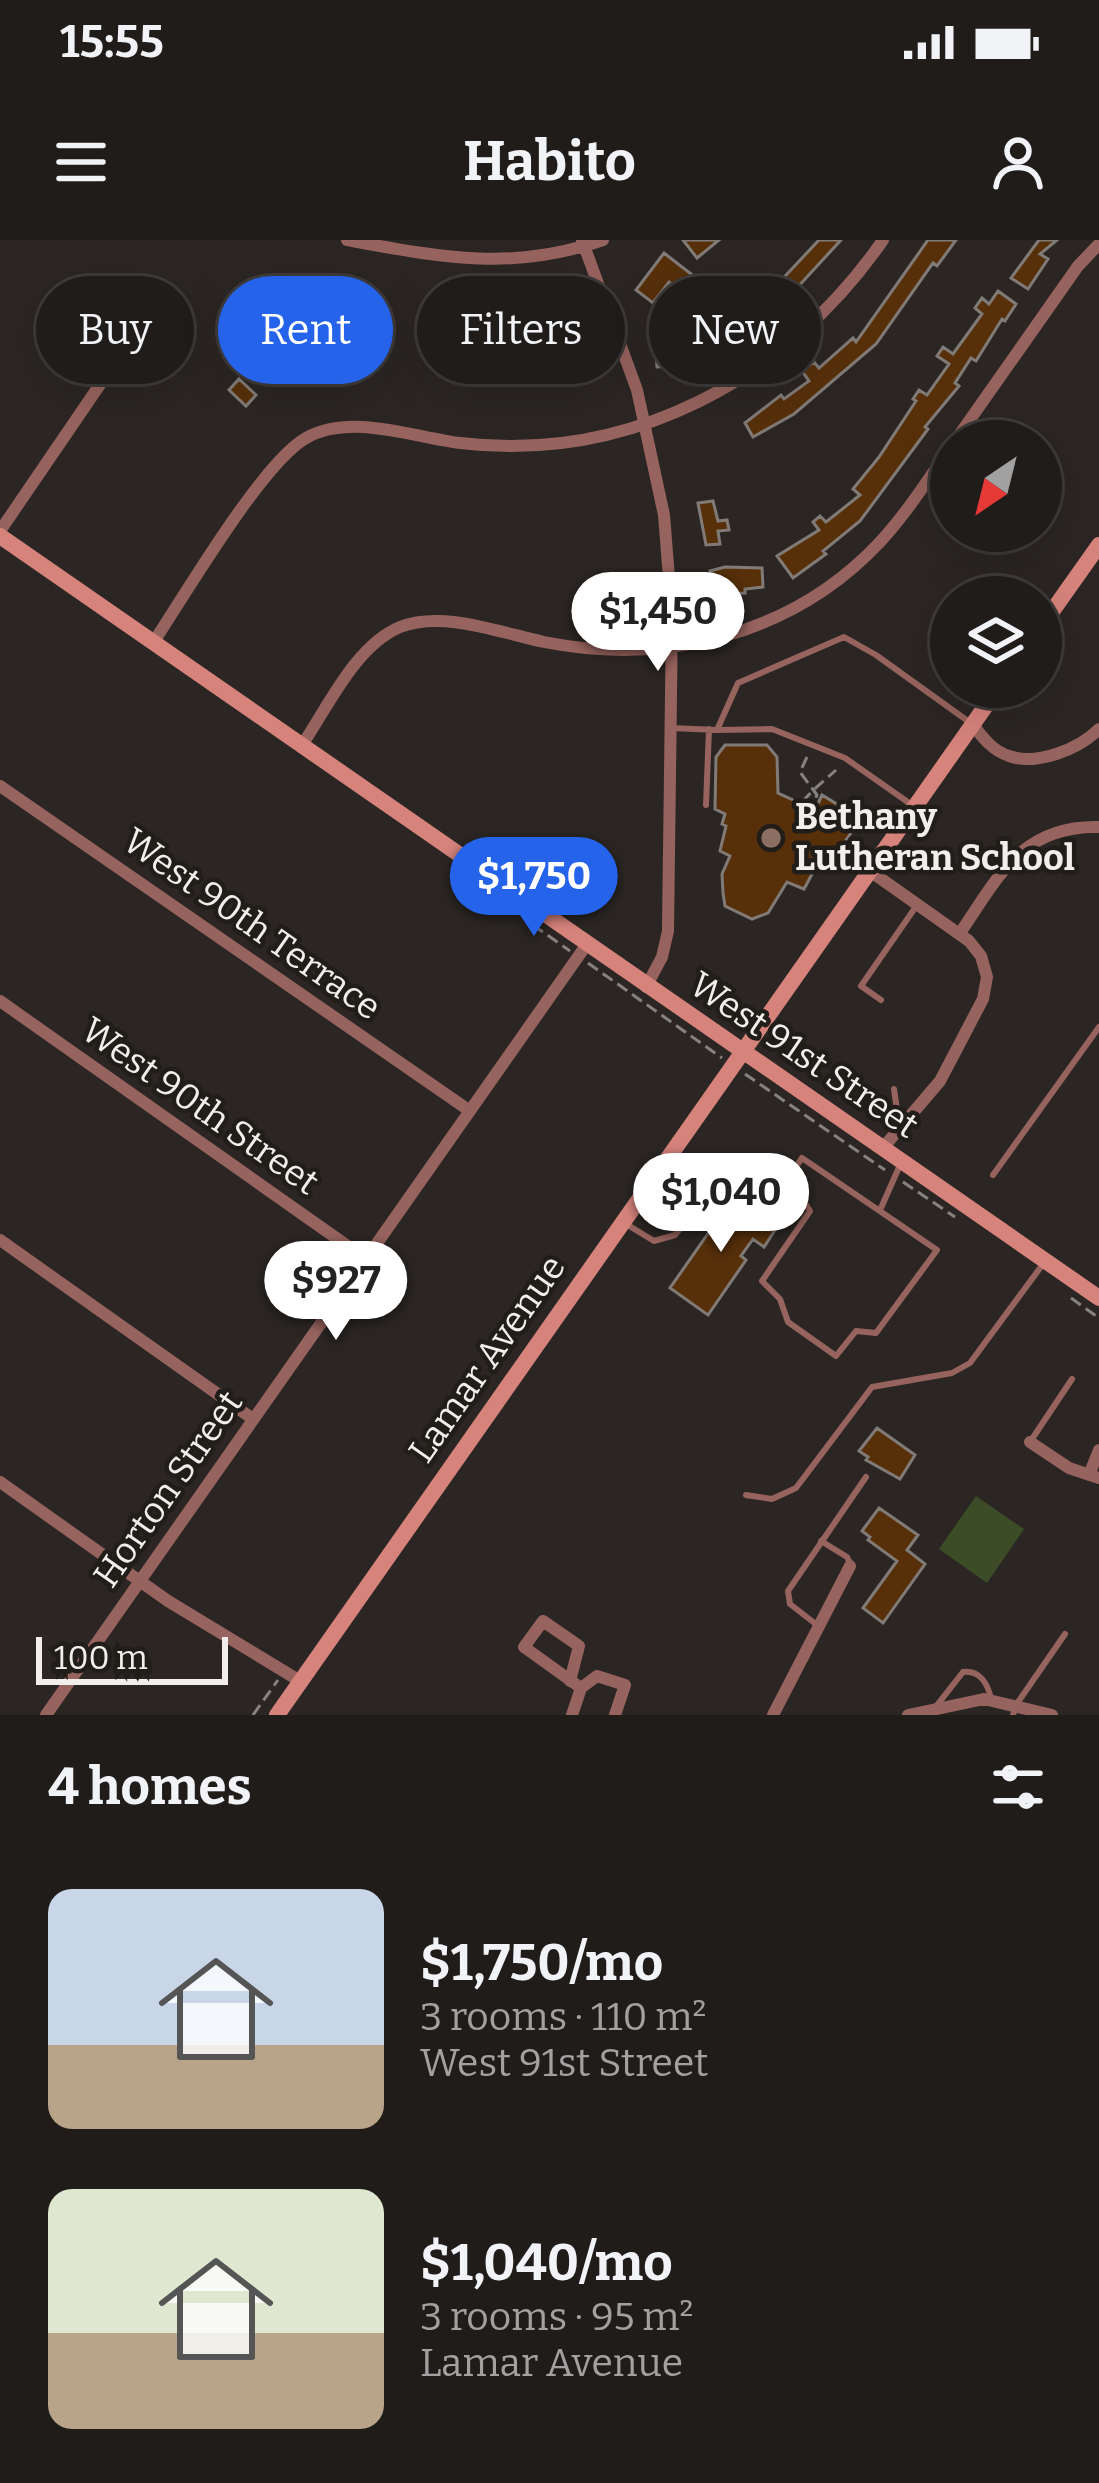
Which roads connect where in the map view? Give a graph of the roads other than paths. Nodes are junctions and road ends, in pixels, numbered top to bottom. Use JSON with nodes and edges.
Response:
{"nodes":[{"id":1,"x":347,"y":240,"type":"edge"},
{"id":2,"x":603,"y":240,"type":"edge"},
{"id":3,"x":883,"y":240,"type":"edge"},
{"id":4,"x":583,"y":243,"type":"edge"},
{"id":5,"x":1099,"y":244,"type":"edge"},
{"id":6,"x":100,"y":384,"type":"edge"},
{"id":7,"x":970,"y":420,"type":"edge"},
{"id":8,"x":646,"y":427,"type":"junction"},
{"id":9,"x":930,"y":475,"type":"edge"},
{"id":10,"x":0,"y":533,"type":"edge"},
{"id":11,"x":1099,"y":545,"type":"edge"},
{"id":12,"x":1062,"y":598,"type":"edge"},
{"id":13,"x":153,"y":643,"type":"junction"},
{"id":14,"x":671,"y":648,"type":"junction"},
{"id":15,"x":985,"y":708,"type":"edge"},
{"id":16,"x":973,"y":725,"type":"junction"},
{"id":17,"x":671,"y":728,"type":"junction"},
{"id":18,"x":1099,"y":729,"type":"edge"},
{"id":19,"x":713,"y":730,"type":"junction"},
{"id":20,"x":302,"y":745,"type":"junction"},
{"id":21,"x":0,"y":785,"type":"edge"},
{"id":22,"x":706,"y":805,"type":"dead end"},
{"id":23,"x":915,"y":807,"type":"junction"},
{"id":24,"x":1099,"y":827,"type":"edge"},
{"id":25,"x":870,"y":871,"type":"junction"},
{"id":26,"x":918,"y":903,"type":"junction"},
{"id":27,"x":960,"y":933,"type":"junction"},
{"id":28,"x":587,"y":944,"type":"junction"},
{"id":29,"x":646,"y":987,"type":"junction"},
{"id":30,"x":881,"y":1000,"type":"dead end"},
{"id":31,"x":0,"y":1001,"type":"edge"},
{"id":32,"x":1099,"y":1027,"type":"edge"},
{"id":33,"x":1089,"y":1041,"type":"junction"},
{"id":34,"x":1099,"y":1046,"type":"edge"},
{"id":35,"x":742,"y":1052,"type":"junction"},
{"id":36,"x":894,"y":1088,"type":"dead end"},
{"id":37,"x":470,"y":1111,"type":"junction"},
{"id":38,"x":907,"y":1117,"type":"junction"},
{"id":39,"x":882,"y":1149,"type":"junction"},
{"id":40,"x":901,"y":1162,"type":"junction"},
{"id":41,"x":994,"y":1175,"type":"dead end"},
{"id":42,"x":789,"y":1177,"type":"junction"},
{"id":43,"x":880,"y":1210,"type":"junction"},
{"id":44,"x":623,"y":1222,"type":"junction"},
{"id":45,"x":0,"y":1240,"type":"edge"},
{"id":46,"x":365,"y":1259,"type":"junction"},
{"id":47,"x":1045,"y":1261,"type":"junction"},
{"id":48,"x":1099,"y":1298,"type":"edge"},
{"id":49,"x":1072,"y":1379,"type":"dead end"},
{"id":50,"x":253,"y":1419,"type":"junction"},
{"id":51,"x":1030,"y":1442,"type":"joint"},
{"id":52,"x":1099,"y":1450,"type":"edge"},
{"id":53,"x":1094,"y":1476,"type":"edge"},
{"id":54,"x":866,"y":1478,"type":"dead end"},
{"id":55,"x":0,"y":1482,"type":"edge"},
{"id":56,"x":746,"y":1496,"type":"dead end"},
{"id":57,"x":821,"y":1541,"type":"junction"},
{"id":58,"x":850,"y":1566,"type":"joint"},
{"id":59,"x":140,"y":1581,"type":"junction"},
{"id":60,"x":820,"y":1628,"type":"junction"},
{"id":61,"x":1065,"y":1634,"type":"dead end"},
{"id":62,"x":300,"y":1682,"type":"junction"},
{"id":63,"x":576,"y":1684,"type":"junction"},
{"id":64,"x":991,"y":1700,"type":"junction"},
{"id":65,"x":934,"y":1709,"type":"junction"},
{"id":66,"x":1015,"y":1710,"type":"edge"},
{"id":67,"x":46,"y":1715,"type":"edge"},
{"id":68,"x":277,"y":1715,"type":"edge"},
{"id":69,"x":572,"y":1715,"type":"edge"},
{"id":70,"x":615,"y":1715,"type":"edge"},
{"id":71,"x":773,"y":1715,"type":"edge"},
{"id":72,"x":912,"y":1715,"type":"edge"},
{"id":73,"x":1052,"y":1715,"type":"edge"}],
"edges":[{"from":1,"to":4,"type":"street"},
{"from":2,"to":4,"type":"street"},
{"from":3,"to":8,"type":"street"},
{"from":4,"to":8,"type":"street"},
{"from":5,"to":7,"type":"street"},
{"from":6,"to":10,"type":"street"},
{"from":8,"to":13,"type":"street"},
{"from":8,"to":14,"type":"street"},
{"from":9,"to":14,"type":"street"},
{"from":10,"to":13,"type":"street","name":"West 91st Street"},
{"from":11,"to":12,"type":"street"},
{"from":13,"to":20,"type":"street","name":"West 91st Street"},
{"from":14,"to":17,"type":"street"},
{"from":14,"to":20,"type":"street"},
{"from":15,"to":16,"type":"street","name":"Lamar Avenue"},
{"from":16,"to":18,"type":"street"},
{"from":16,"to":19,"type":"lane"},
{"from":16,"to":23,"type":"street","name":"Lamar Avenue"},
{"from":17,"to":19,"type":"lane"},
{"from":17,"to":29,"type":"street"},
{"from":19,"to":22,"type":"lane"},
{"from":19,"to":23,"type":"lane"},
{"from":20,"to":28,"type":"street","name":"West 91st Street"},
{"from":21,"to":37,"type":"street","name":"West 90th Terrace"},
{"from":23,"to":25,"type":"street","name":"Lamar Avenue"},
{"from":24,"to":27,"type":"street"},
{"from":25,"to":26,"type":"street"},
{"from":25,"to":35,"type":"street","name":"Lamar Avenue"},
{"from":26,"to":27,"type":"street"},
{"from":26,"to":30,"type":"lane"},
{"from":27,"to":38,"type":"street"},
{"from":28,"to":29,"type":"street","name":"West 91st Street"},
{"from":28,"to":37,"type":"street","name":"Horton Street"},
{"from":29,"to":35,"type":"street","name":"West 91st Street"},
{"from":31,"to":46,"type":"street","name":"West 90th Street"},
{"from":32,"to":33,"type":"lane"},
{"from":33,"to":34,"type":"lane"},
{"from":33,"to":41,"type":"lane"},
{"from":35,"to":39,"type":"street","name":"West 91st Street"},
{"from":35,"to":44,"type":"street","name":"Lamar Avenue"},
{"from":36,"to":38,"type":"lane"},
{"from":37,"to":46,"type":"street","name":"Horton Street"},
{"from":38,"to":39,"type":"street"},
{"from":39,"to":40,"type":"street","name":"West 91st Street"},
{"from":40,"to":43,"type":"lane"},
{"from":40,"to":47,"type":"street","name":"West 91st Street"},
{"from":42,"to":43,"type":"lane"},
{"from":42,"to":43,"type":"lane"},
{"from":42,"to":44,"type":"lane"},
{"from":44,"to":62,"type":"street","name":"Lamar Avenue"},
{"from":45,"to":50,"type":"street"},
{"from":46,"to":50,"type":"street","name":"Horton Street"},
{"from":47,"to":48,"type":"street","name":"West 91st Street"},
{"from":47,"to":56,"type":"lane"},
{"from":49,"to":51,"type":"lane"},
{"from":50,"to":59,"type":"street","name":"Horton Street"},
{"from":51,"to":53,"type":"street"},
{"from":52,"to":53,"type":"street"},
{"from":54,"to":57,"type":"lane"},
{"from":55,"to":59,"type":"street"},
{"from":57,"to":58,"type":"lane"},
{"from":57,"to":60,"type":"lane"},
{"from":58,"to":60,"type":"street"},
{"from":59,"to":62,"type":"street"},
{"from":59,"to":67,"type":"street","name":"Horton Street"},
{"from":60,"to":71,"type":"street"},
{"from":61,"to":66,"type":"lane"},
{"from":62,"to":68,"type":"street","name":"Lamar Avenue"},
{"from":63,"to":63,"type":"street"},
{"from":63,"to":69,"type":"street"},
{"from":63,"to":70,"type":"street"},
{"from":64,"to":65,"type":"street"},
{"from":64,"to":65,"type":"lane"},
{"from":64,"to":66,"type":"street"},
{"from":65,"to":72,"type":"street"},
{"from":66,"to":73,"type":"street"}]}
